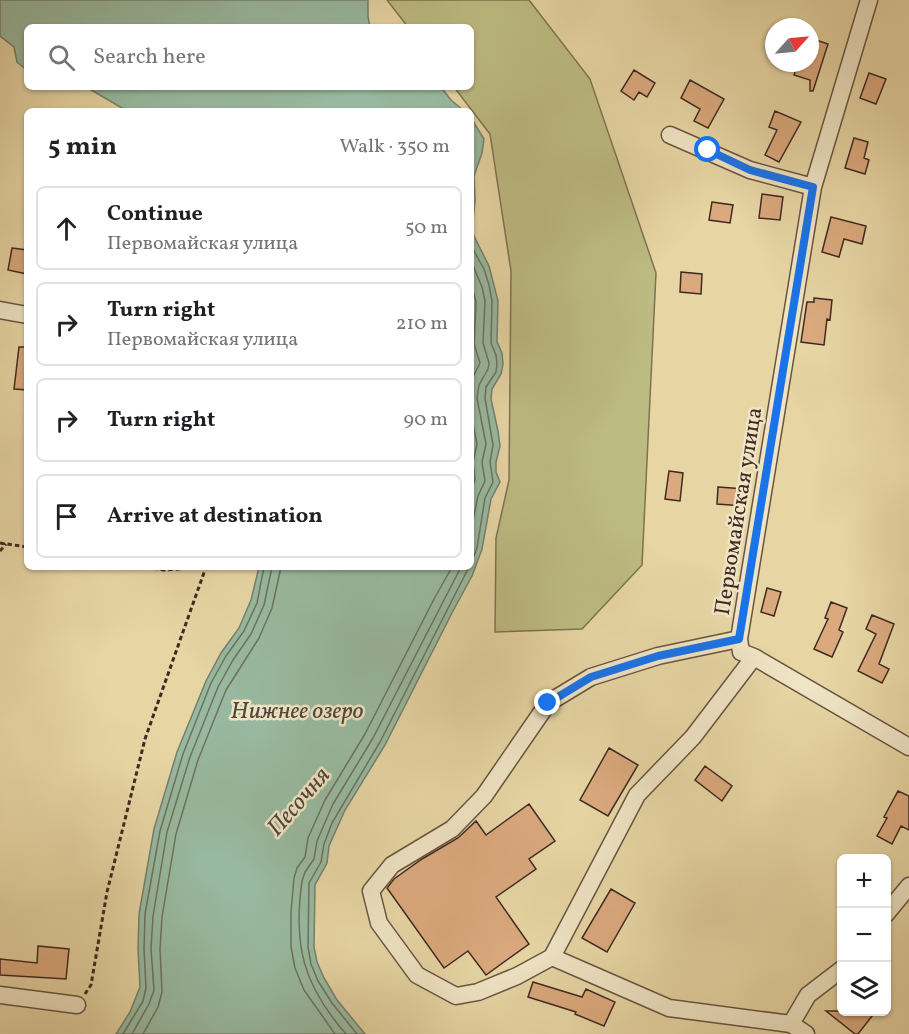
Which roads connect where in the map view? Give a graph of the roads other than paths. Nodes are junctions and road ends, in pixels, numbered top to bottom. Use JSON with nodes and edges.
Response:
{"nodes":[{"id":1,"x":869,"y":0,"type":"edge"},
{"id":2,"x":670,"y":135,"type":"dead end"},
{"id":3,"x":813,"y":187,"type":"junction"},
{"id":4,"x":0,"y":310,"type":"edge"},
{"id":5,"x":24,"y":314,"type":"edge"},
{"id":6,"x":739,"y":639,"type":"junction"},
{"id":7,"x":754,"y":657,"type":"junction"},
{"id":8,"x":909,"y":747,"type":"edge"},
{"id":9,"x":909,"y":886,"type":"edge"},
{"id":10,"x":891,"y":908,"type":"edge"},
{"id":11,"x":552,"y":957,"type":"junction"},
{"id":12,"x":837,"y":973,"type":"edge"},
{"id":13,"x":0,"y":995,"type":"edge"},
{"id":14,"x":77,"y":1005,"type":"road end"},
{"id":15,"x":791,"y":1024,"type":"junction"},
{"id":16,"x":806,"y":1034,"type":"edge"}],
"edges":[{"from":1,"to":3,"type":"street","name":"Первомайская улица"},
{"from":2,"to":3,"type":"street"},
{"from":3,"to":6,"type":"street","name":"Первомайская улица"},
{"from":4,"to":5,"type":"street"},
{"from":6,"to":7,"type":"street","name":"Первомайская улица"},
{"from":6,"to":11,"type":"street"},
{"from":7,"to":8,"type":"street","name":"Первомайская улица"},
{"from":7,"to":11,"type":"street"},
{"from":9,"to":10,"type":"street"},
{"from":11,"to":15,"type":"street"},
{"from":12,"to":15,"type":"street"},
{"from":13,"to":14,"type":"street"},
{"from":15,"to":16,"type":"street"}]}
